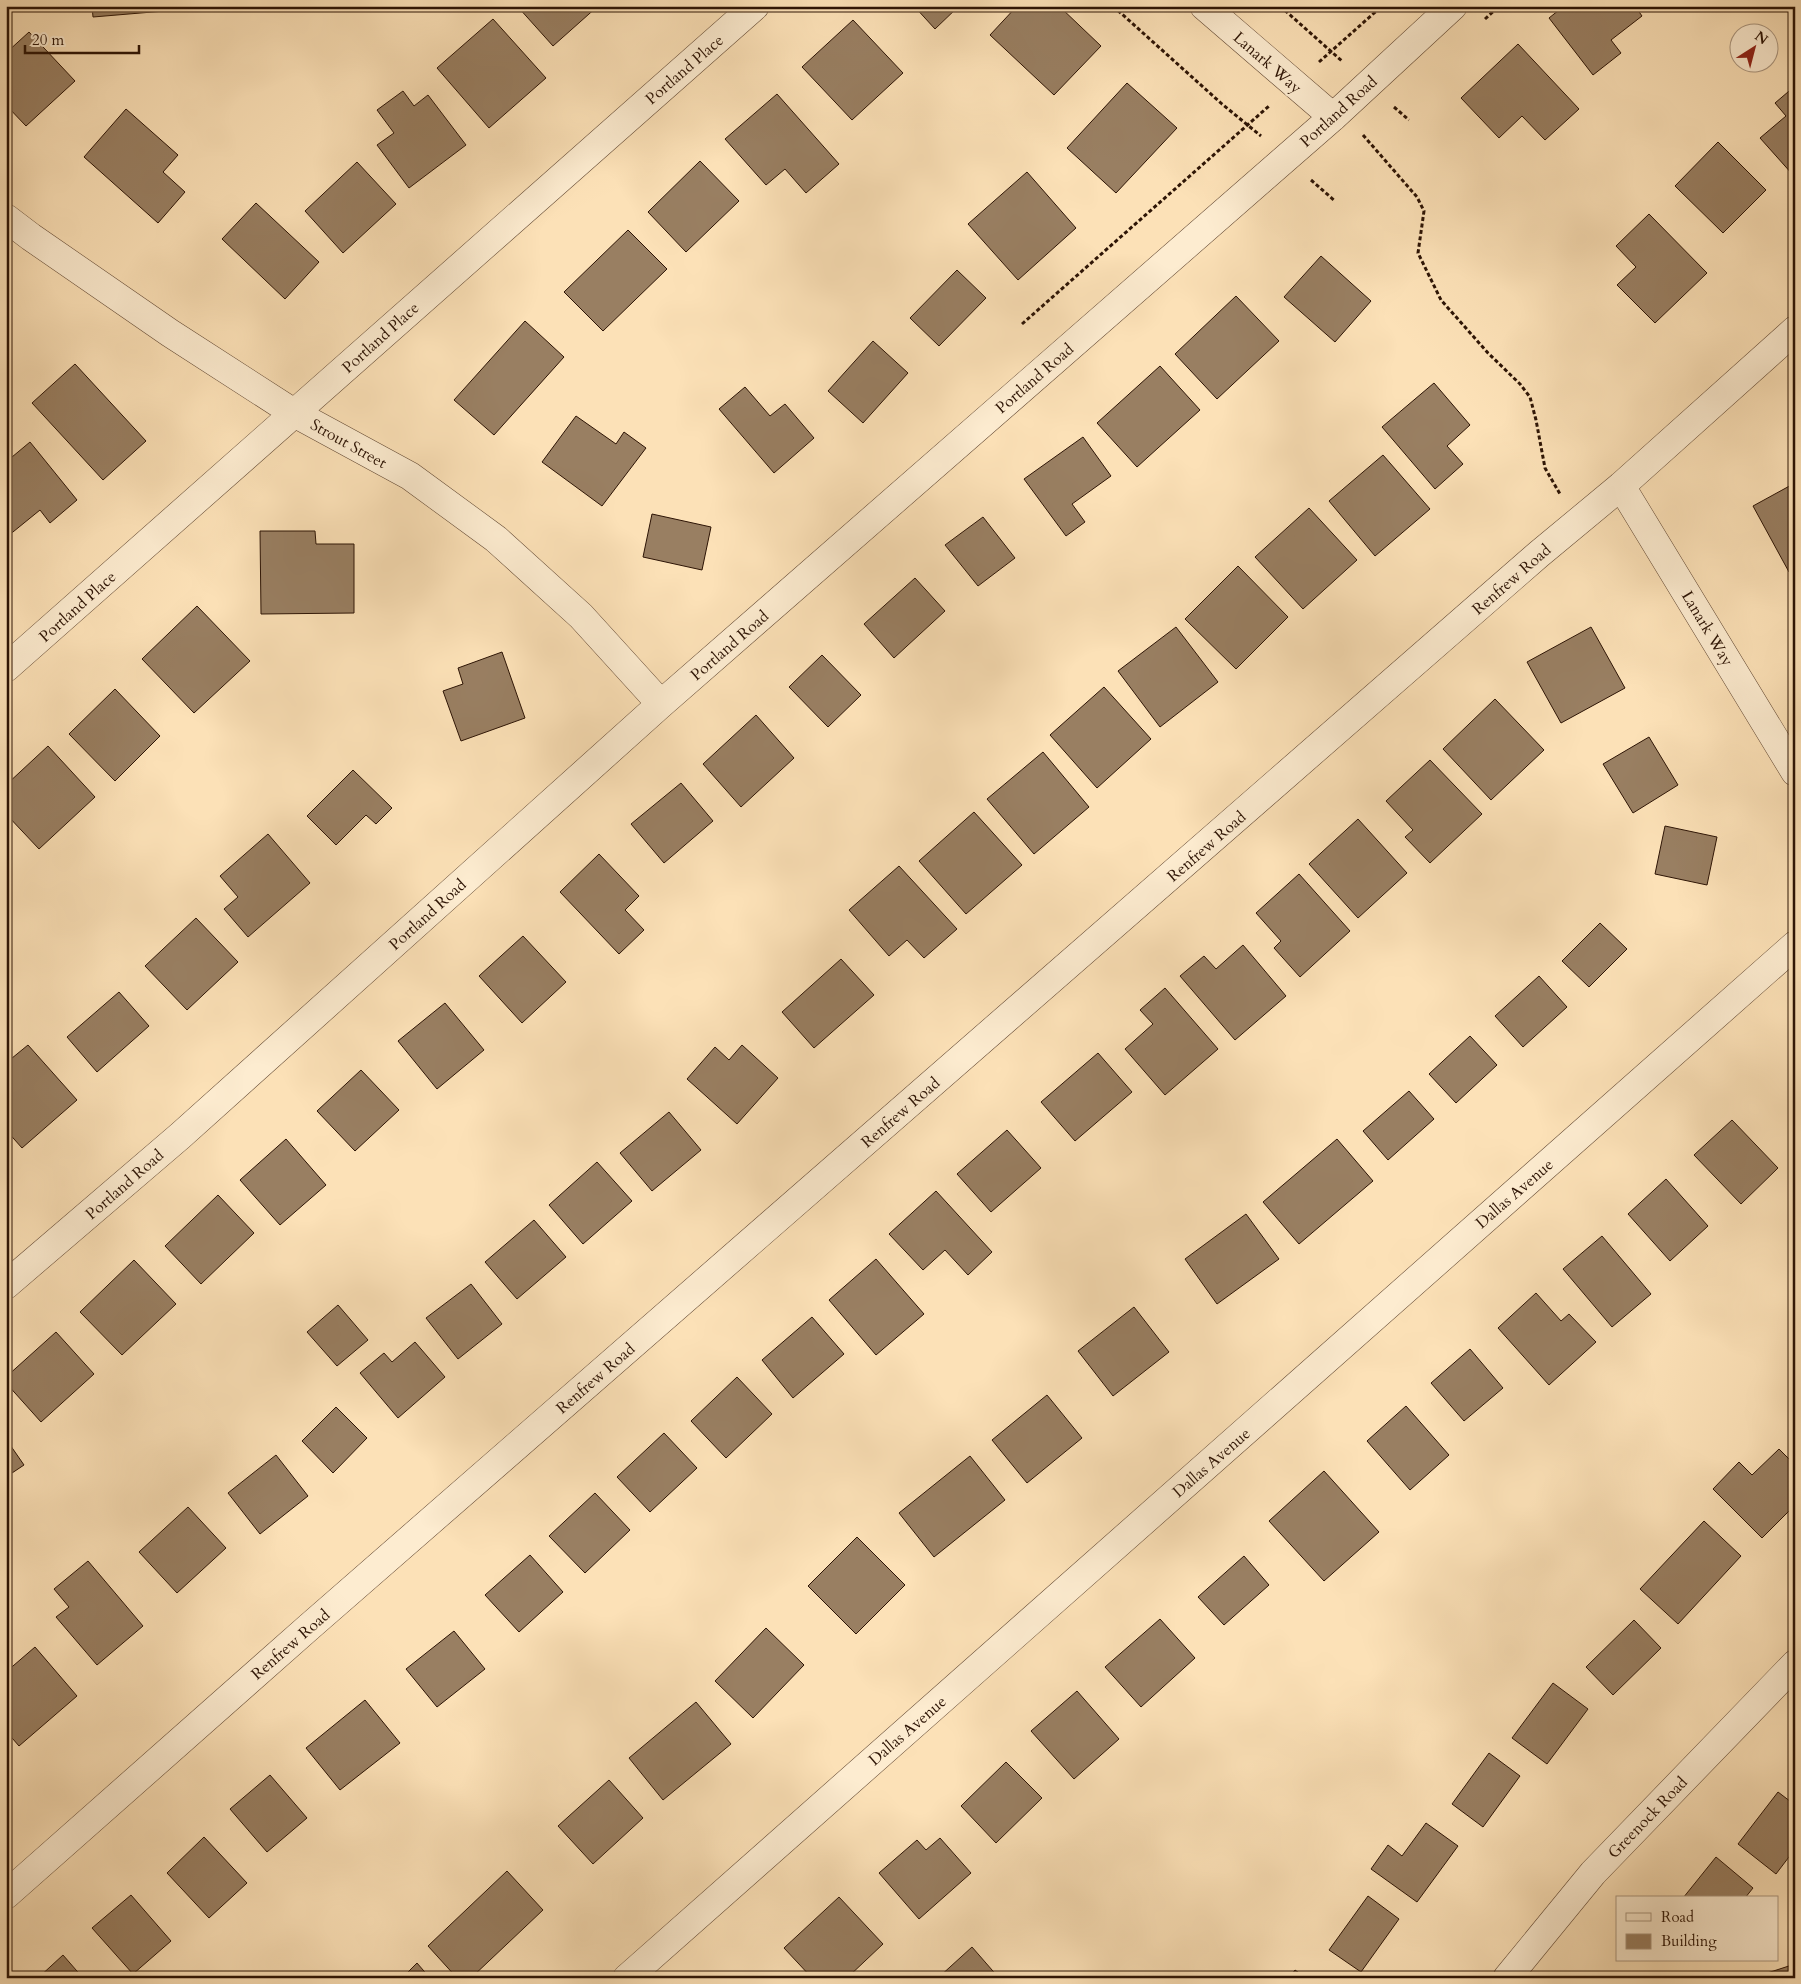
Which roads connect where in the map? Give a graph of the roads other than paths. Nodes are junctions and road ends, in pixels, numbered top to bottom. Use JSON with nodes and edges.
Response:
{"nodes":[{"id":1,"x":755,"y":6,"type":"edge"},
{"id":2,"x":1204,"y":6,"type":"edge"},
{"id":3,"x":1453,"y":6,"type":"edge"},
{"id":4,"x":1333,"y":117,"type":"junction"},
{"id":5,"x":6,"y":218,"type":"edge"},
{"id":6,"x":1795,"y":330,"type":"edge"},
{"id":7,"x":294,"y":413,"type":"junction"},
{"id":8,"x":1621,"y":486,"type":"junction"},
{"id":9,"x":6,"y":668,"type":"edge"},
{"id":10,"x":661,"y":704,"type":"junction"},
{"id":11,"x":1795,"y":772,"type":"edge"},
{"id":12,"x":1795,"y":945,"type":"edge"},
{"id":13,"x":6,"y":1285,"type":"edge"},
{"id":14,"x":1795,"y":1664,"type":"edge"},
{"id":15,"x":6,"y":1895,"type":"edge"},
{"id":16,"x":627,"y":1978,"type":"edge"},
{"id":17,"x":1508,"y":1978,"type":"edge"}],
"edges":[{"from":1,"to":7,"type":"street","name":"Portland Place"},
{"from":2,"to":4,"type":"street","name":"Lanark Way"},
{"from":3,"to":4,"type":"street","name":"Portland Road"},
{"from":4,"to":10,"type":"street","name":"Portland Road"},
{"from":5,"to":7,"type":"street","name":"Strout Street"},
{"from":6,"to":8,"type":"street","name":"Renfrew Road"},
{"from":7,"to":9,"type":"street","name":"Portland Place"},
{"from":7,"to":10,"type":"street","name":"Strout Street"},
{"from":8,"to":11,"type":"street","name":"Lanark Way"},
{"from":8,"to":15,"type":"street","name":"Renfrew Road"},
{"from":10,"to":13,"type":"street","name":"Portland Road"},
{"from":12,"to":16,"type":"street","name":"Dallas Avenue"},
{"from":14,"to":17,"type":"street","name":"Greenock Road"}]}
